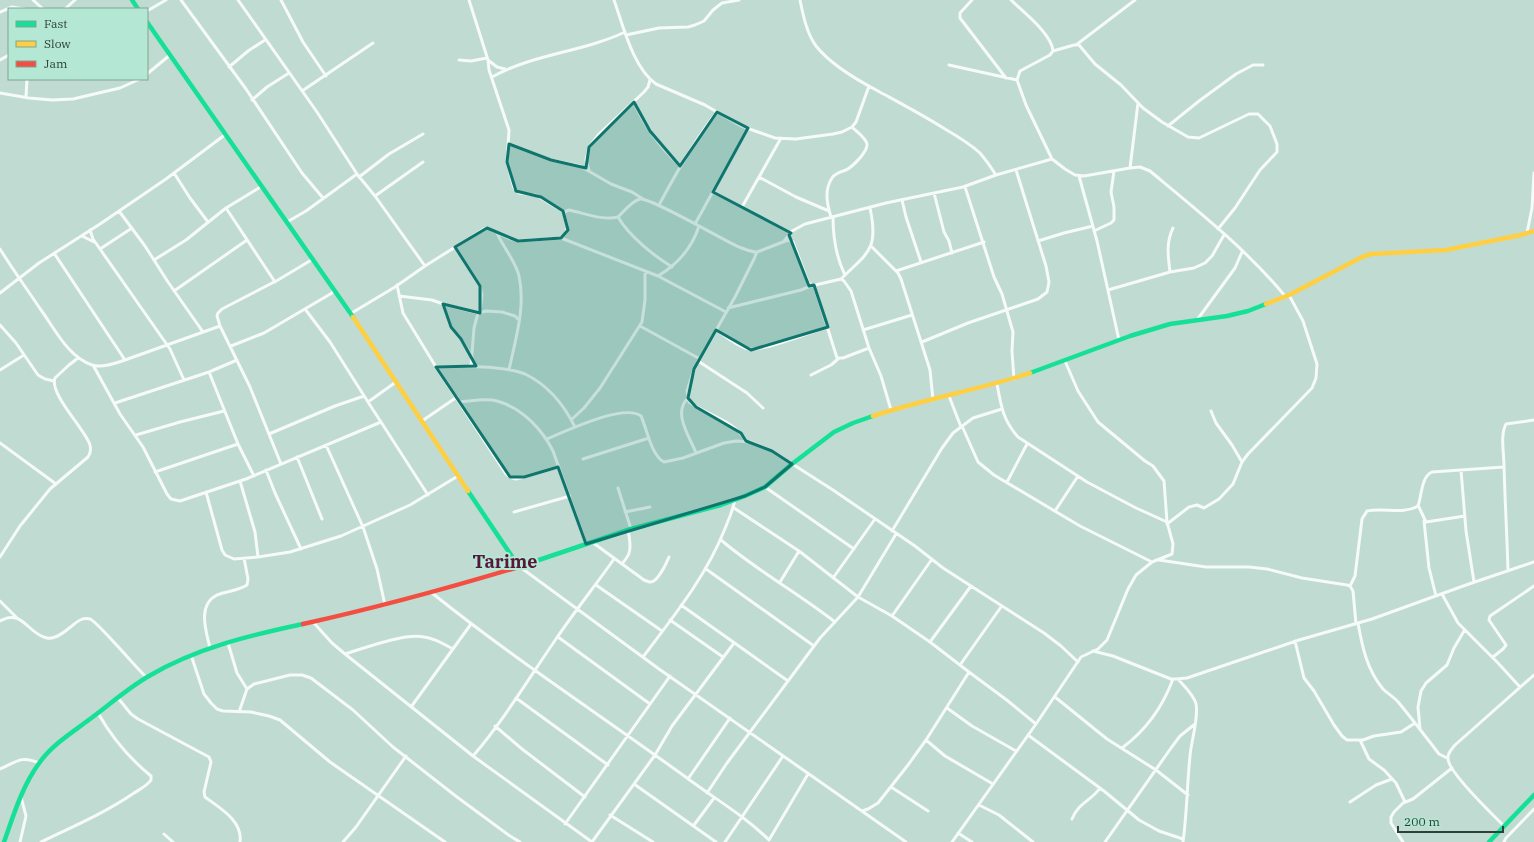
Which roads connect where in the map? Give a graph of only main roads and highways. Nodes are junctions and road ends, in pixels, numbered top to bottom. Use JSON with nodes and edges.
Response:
{"nodes":[{"id":1,"x":148,"y":23,"type":"edge"},
{"id":2,"x":1534,"y":231,"type":"edge"},
{"id":3,"x":519,"y":567,"type":"junction"},
{"id":4,"x":1534,"y":795,"type":"edge"},
{"id":5,"x":4,"y":842,"type":"edge"},
{"id":6,"x":1489,"y":842,"type":"edge"}],
"edges":[{"from":1,"to":3,"type":"main road"},
{"from":2,"to":3,"type":"main road"},
{"from":3,"to":5,"type":"main road"},
{"from":4,"to":6,"type":"main road"}]}
